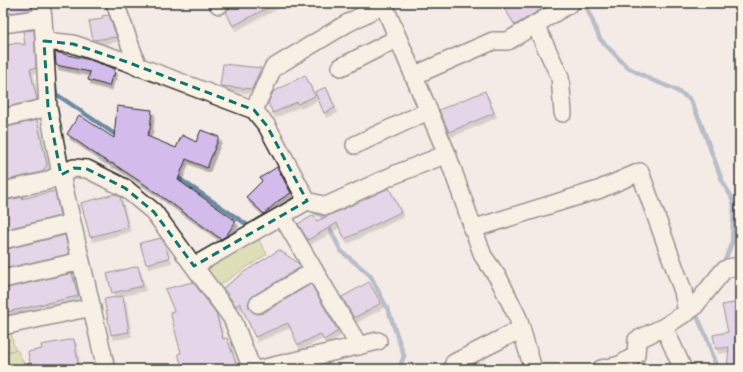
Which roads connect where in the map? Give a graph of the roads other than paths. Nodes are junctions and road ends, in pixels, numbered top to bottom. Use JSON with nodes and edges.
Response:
{"nodes":[{"id":1,"x":115,"y":3,"type":"edge"},
{"id":2,"x":218,"y":3,"type":"edge"},
{"id":3,"x":221,"y":3,"type":"edge"},
{"id":4,"x":383,"y":3,"type":"edge"},
{"id":5,"x":571,"y":3,"type":"edge"},
{"id":6,"x":42,"y":11,"type":"edge"},
{"id":7,"x":3,"y":24,"type":"edge"},
{"id":8,"x":535,"y":24,"type":"junction"},
{"id":9,"x":398,"y":38,"type":"junction"},
{"id":10,"x":44,"y":40,"type":"junction"},
{"id":11,"x":138,"y":67,"type":"junction"},
{"id":12,"x":341,"y":67,"type":"dead end"},
{"id":13,"x":413,"y":76,"type":"junction"},
{"id":14,"x":48,"y":107,"type":"junction"},
{"id":15,"x":254,"y":110,"type":"junction"},
{"id":16,"x":428,"y":111,"type":"junction"},
{"id":17,"x":563,"y":113,"type":"dead end"},
{"id":18,"x":3,"y":118,"type":"edge"},
{"id":19,"x":356,"y":145,"type":"dead end"},
{"id":20,"x":447,"y":154,"type":"junction"},
{"id":21,"x":61,"y":174,"type":"junction"},
{"id":22,"x":3,"y":191,"type":"edge"},
{"id":23,"x":307,"y":201,"type":"junction"},
{"id":24,"x":282,"y":216,"type":"junction"},
{"id":25,"x":72,"y":223,"type":"junction"},
{"id":26,"x":472,"y":229,"type":"junction"},
{"id":27,"x":3,"y":240,"type":"edge"},
{"id":28,"x":81,"y":261,"type":"junction"},
{"id":29,"x":194,"y":266,"type":"junction"},
{"id":30,"x":740,"y":266,"type":"edge"},
{"id":31,"x":314,"y":271,"type":"junction"},
{"id":32,"x":3,"y":279,"type":"edge"},
{"id":33,"x":258,"y":304,"type":"dead end"},
{"id":34,"x":92,"y":307,"type":"junction"},
{"id":35,"x":687,"y":312,"type":"junction"},
{"id":36,"x":3,"y":326,"type":"edge"},
{"id":37,"x":664,"y":327,"type":"junction"},
{"id":38,"x":521,"y":329,"type":"junction"},
{"id":39,"x":378,"y":341,"type":"dead end"},
{"id":40,"x":359,"y":346,"type":"junction"},
{"id":41,"x":454,"y":363,"type":"dead end"},
{"id":42,"x":106,"y":369,"type":"edge"},
{"id":43,"x":252,"y":369,"type":"edge"},
{"id":44,"x":261,"y":369,"type":"edge"},
{"id":45,"x":533,"y":369,"type":"edge"},
{"id":46,"x":601,"y":369,"type":"edge"},
{"id":47,"x":684,"y":369,"type":"edge"}],
"edges":[{"from":1,"to":11,"type":"street"},
{"from":2,"to":3,"type":"street"},
{"from":4,"to":9,"type":"street"},
{"from":4,"to":15,"type":"street"},
{"from":5,"to":8,"type":"street"},
{"from":6,"to":7,"type":"street"},
{"from":6,"to":10,"type":"street"},
{"from":8,"to":13,"type":"street"},
{"from":8,"to":17,"type":"street"},
{"from":9,"to":12,"type":"street"},
{"from":9,"to":13,"type":"street"},
{"from":10,"to":11,"type":"street"},
{"from":10,"to":14,"type":"street"},
{"from":11,"to":15,"type":"street"},
{"from":13,"to":16,"type":"street"},
{"from":14,"to":18,"type":"street"},
{"from":14,"to":21,"type":"street"},
{"from":15,"to":23,"type":"street"},
{"from":16,"to":19,"type":"street"},
{"from":16,"to":20,"type":"street"},
{"from":20,"to":23,"type":"street"},
{"from":20,"to":26,"type":"street"},
{"from":21,"to":22,"type":"street"},
{"from":21,"to":25,"type":"street"},
{"from":21,"to":29,"type":"street"},
{"from":23,"to":24,"type":"street"},
{"from":24,"to":29,"type":"street"},
{"from":24,"to":31,"type":"street"},
{"from":25,"to":27,"type":"street"},
{"from":25,"to":28,"type":"street"},
{"from":26,"to":35,"type":"street"},
{"from":26,"to":38,"type":"street"},
{"from":28,"to":32,"type":"street"},
{"from":28,"to":34,"type":"street"},
{"from":29,"to":43,"type":"street"},
{"from":30,"to":35,"type":"street"},
{"from":31,"to":33,"type":"street"},
{"from":31,"to":40,"type":"street"},
{"from":34,"to":36,"type":"street"},
{"from":34,"to":42,"type":"street"},
{"from":35,"to":37,"type":"street"},
{"from":37,"to":46,"type":"street"},
{"from":37,"to":47,"type":"street"},
{"from":38,"to":41,"type":"street"},
{"from":38,"to":45,"type":"street"},
{"from":39,"to":40,"type":"street"},
{"from":40,"to":44,"type":"street"}]}
